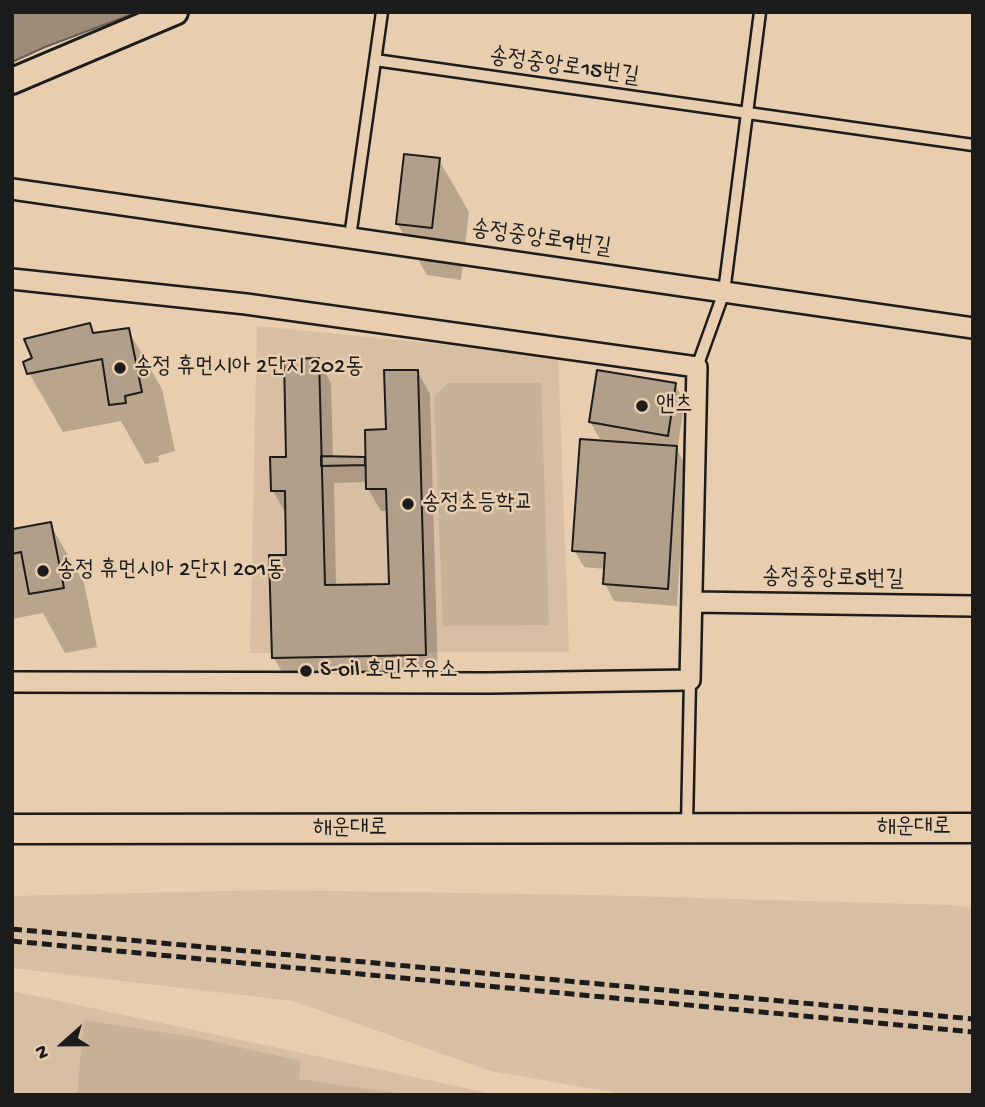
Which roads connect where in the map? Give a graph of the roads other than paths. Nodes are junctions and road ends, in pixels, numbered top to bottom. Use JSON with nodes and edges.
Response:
{"nodes":[{"id":1,"x":175,"y":12,"type":"edge"},
{"id":2,"x":382,"y":12,"type":"edge"},
{"id":3,"x":760,"y":12,"type":"edge"},
{"id":4,"x":375,"y":61,"type":"junction"},
{"id":5,"x":12,"y":80,"type":"edge"},
{"id":6,"x":747,"y":113,"type":"junction"},
{"id":7,"x":973,"y":145,"type":"edge"},
{"id":8,"x":12,"y":189,"type":"edge"},
{"id":9,"x":350,"y":237,"type":"junction"},
{"id":10,"x":12,"y":278,"type":"edge"},
{"id":11,"x":724,"y":292,"type":"junction"},
{"id":12,"x":973,"y":328,"type":"edge"},
{"id":13,"x":697,"y":367,"type":"junction"},
{"id":14,"x":692,"y":602,"type":"junction"},
{"id":15,"x":973,"y":606,"type":"edge"},
{"id":16,"x":690,"y":680,"type":"junction"},
{"id":17,"x":12,"y":682,"type":"edge"},
{"id":18,"x":973,"y":828,"type":"edge"},
{"id":19,"x":12,"y":829,"type":"edge"},
{"id":20,"x":687,"y":829,"type":"junction"}],
"edges":[{"from":1,"to":5,"type":"street"},
{"from":2,"to":4,"type":"lane"},
{"from":3,"to":6,"type":"lane"},
{"from":4,"to":6,"type":"lane","name":"송정중앙로15번길"},
{"from":4,"to":9,"type":"lane"},
{"from":6,"to":7,"type":"lane","name":"송정중앙로15번길"},
{"from":6,"to":11,"type":"lane"},
{"from":8,"to":9,"type":"street","name":"송정중앙로9번길"},
{"from":9,"to":11,"type":"street","name":"송정중앙로9번길"},
{"from":10,"to":13,"type":"street"},
{"from":11,"to":12,"type":"street","name":"송정중앙로9번길"},
{"from":11,"to":13,"type":"lane"},
{"from":13,"to":14,"type":"street"},
{"from":14,"to":15,"type":"street","name":"송정중앙로5번길"},
{"from":14,"to":16,"type":"street"},
{"from":16,"to":17,"type":"street"},
{"from":16,"to":20,"type":"lane"},
{"from":18,"to":20,"type":"main road","name":"해운대로"},
{"from":19,"to":20,"type":"main road","name":"해운대로"}]}
